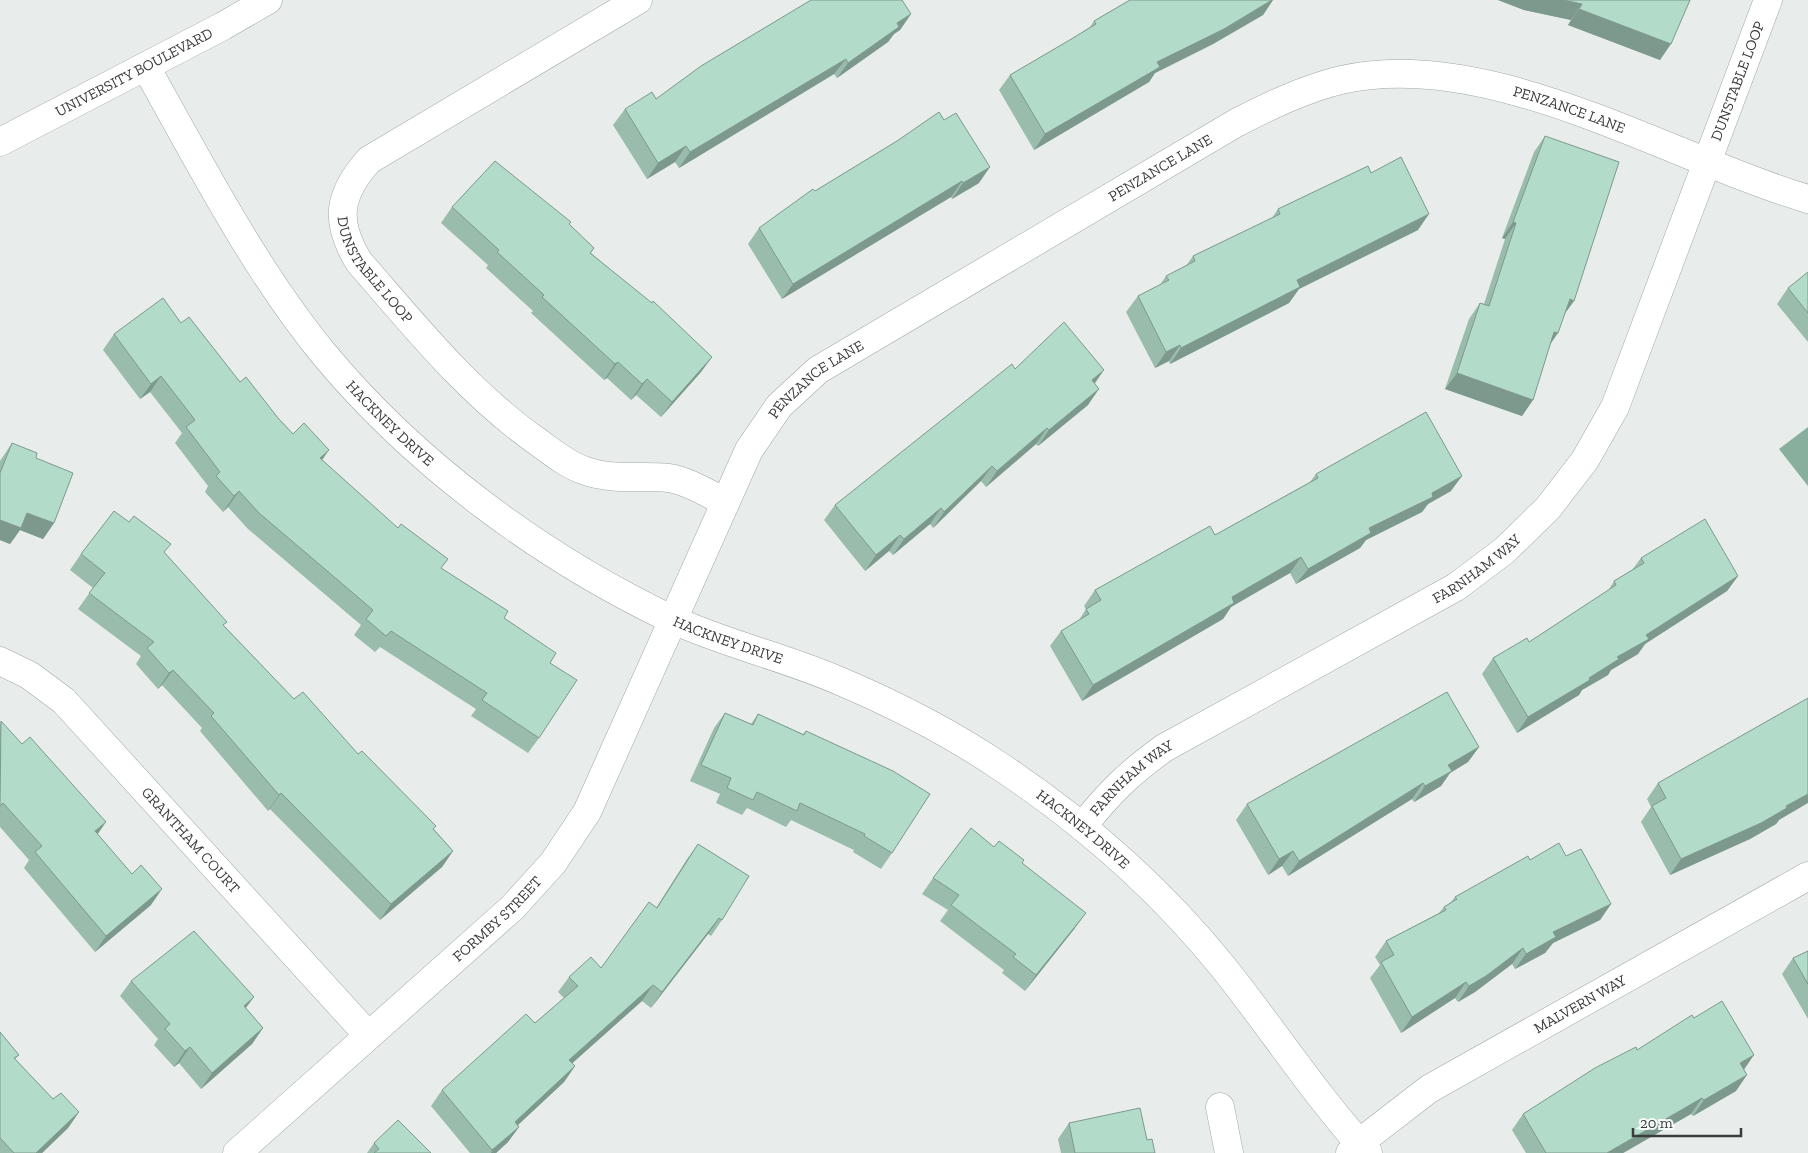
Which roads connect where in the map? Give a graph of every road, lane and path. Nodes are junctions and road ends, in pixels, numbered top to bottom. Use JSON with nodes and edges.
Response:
{"nodes":[{"id":1,"x":268,"y":0,"type":"edge"},
{"id":2,"x":638,"y":0,"type":"edge"},
{"id":3,"x":1768,"y":0,"type":"edge"},
{"id":4,"x":146,"y":67,"type":"junction"},
{"id":5,"x":0,"y":142,"type":"edge"},
{"id":6,"x":1706,"y":163,"type":"junction"},
{"id":7,"x":1808,"y":199,"type":"edge"},
{"id":8,"x":725,"y":502,"type":"junction"},
{"id":9,"x":674,"y":620,"type":"junction"},
{"id":10,"x":0,"y":661,"type":"edge"},
{"id":11,"x":1082,"y":827,"type":"junction"},
{"id":12,"x":1808,"y":876,"type":"edge"},
{"id":13,"x":368,"y":1035,"type":"junction"},
{"id":14,"x":1220,"y":1107,"type":"dead end"},
{"id":15,"x":1359,"y":1150,"type":"edge"},
{"id":16,"x":236,"y":1153,"type":"edge"},
{"id":17,"x":1229,"y":1153,"type":"edge"}],
"edges":[{"from":1,"to":4,"type":"street","name":"UNIVERSITY BOULEVARD"},
{"from":2,"to":8,"type":"street","name":"DUNSTABLE LOOP"},
{"from":3,"to":6,"type":"street","name":"DUNSTABLE LOOP"},
{"from":4,"to":5,"type":"street","name":"UNIVERSITY BOULEVARD"},
{"from":4,"to":9,"type":"street","name":"HACKNEY DRIVE"},
{"from":6,"to":7,"type":"street","name":"PENZANCE LANE"},
{"from":6,"to":8,"type":"street","name":"PENZANCE LANE"},
{"from":6,"to":11,"type":"street","name":"FARNHAM WAY"},
{"from":8,"to":9,"type":"street","name":"PENZANCE LANE"},
{"from":9,"to":11,"type":"street","name":"HACKNEY DRIVE"},
{"from":9,"to":13,"type":"street","name":"FORMBY STREET"},
{"from":10,"to":13,"type":"street","name":"GRANTHAM COURT"},
{"from":11,"to":15,"type":"street","name":"HACKNEY DRIVE"},
{"from":12,"to":15,"type":"street","name":"MALVERN WAY"},
{"from":13,"to":16,"type":"street","name":"FORMBY STREET"},
{"from":14,"to":17,"type":"street"}]}
